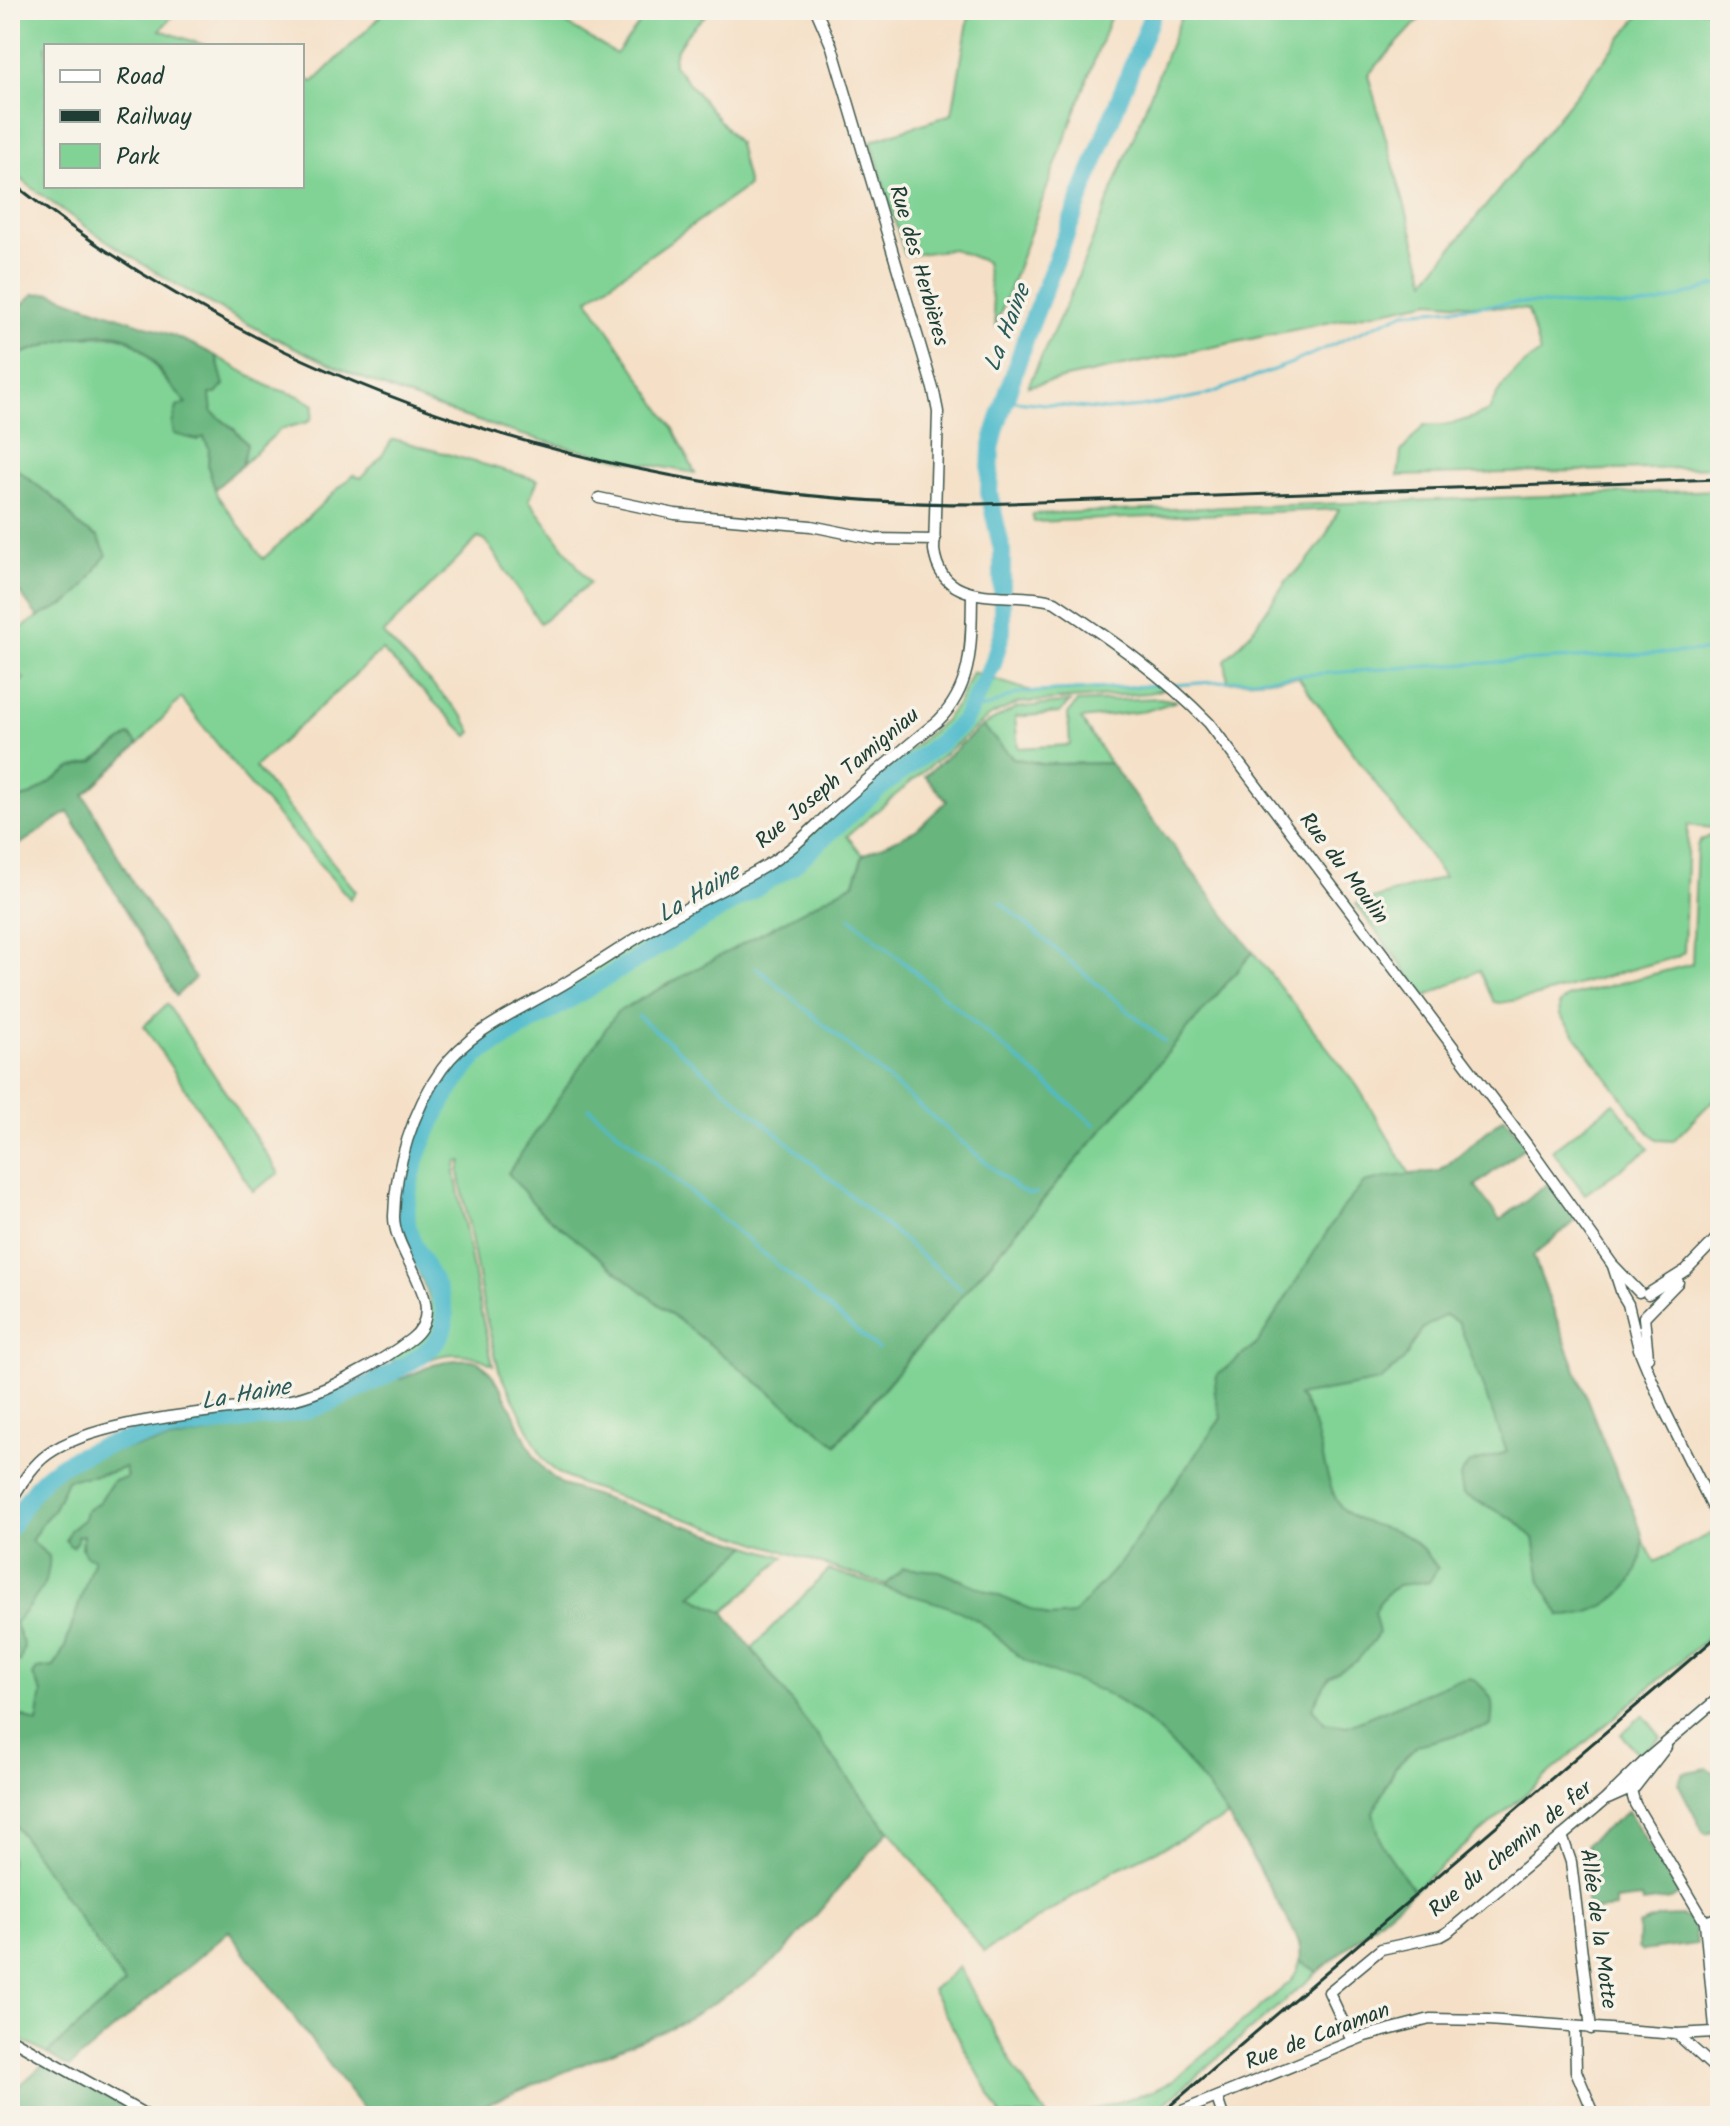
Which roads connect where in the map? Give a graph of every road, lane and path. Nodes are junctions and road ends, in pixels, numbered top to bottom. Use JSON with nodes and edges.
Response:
{"nodes":[{"id":1,"x":816,"y":10,"type":"edge"},
{"id":2,"x":599,"y":498,"type":"dead end"},
{"id":3,"x":935,"y":540,"type":"junction"},
{"id":4,"x":972,"y":595,"type":"junction"},
{"id":5,"x":1720,"y":1235,"type":"edge"},
{"id":6,"x":1612,"y":1264,"type":"junction"},
{"id":7,"x":1647,"y":1297,"type":"junction"},
{"id":8,"x":1629,"y":1308,"type":"junction"},
{"id":9,"x":1644,"y":1317,"type":"junction"},
{"id":10,"x":1650,"y":1371,"type":"junction"},
{"id":11,"x":10,"y":1502,"type":"edge"},
{"id":12,"x":1720,"y":1522,"type":"edge"},
{"id":13,"x":1720,"y":1697,"type":"edge"},
{"id":14,"x":1671,"y":1739,"type":"junction"},
{"id":15,"x":1636,"y":1771,"type":"junction"},
{"id":16,"x":1630,"y":1796,"type":"junction"},
{"id":17,"x":1605,"y":1800,"type":"junction"},
{"id":18,"x":1562,"y":1836,"type":"junction"},
{"id":19,"x":1720,"y":1917,"type":"edge"},
{"id":20,"x":1705,"y":1922,"type":"junction"},
{"id":21,"x":1575,"y":2028,"type":"junction"},
{"id":22,"x":1591,"y":2029,"type":"junction"},
{"id":23,"x":1714,"y":2032,"type":"junction"},
{"id":24,"x":1677,"y":2034,"type":"junction"},
{"id":25,"x":10,"y":2038,"type":"edge"},
{"id":26,"x":1352,"y":2041,"type":"junction"},
{"id":27,"x":1719,"y":2072,"type":"edge"},
{"id":28,"x":1217,"y":2098,"type":"junction"},
{"id":29,"x":148,"y":2116,"type":"edge"},
{"id":30,"x":1170,"y":2116,"type":"edge"},
{"id":31,"x":1223,"y":2116,"type":"edge"},
{"id":32,"x":1595,"y":2116,"type":"edge"}],
"edges":[{"from":1,"to":3,"type":"street","name":"Rue des Herbières"},
{"from":2,"to":3,"type":"street"},
{"from":3,"to":4,"type":"street"},
{"from":4,"to":6,"type":"street","name":"Rue du Moulin"},
{"from":4,"to":11,"type":"street","name":"Rue Joseph Tamigniau"},
{"from":5,"to":7,"type":"street"},
{"from":6,"to":7,"type":"street","name":"Rue du Moulin"},
{"from":6,"to":8,"type":"street","name":"Rue du Moulin"},
{"from":7,"to":8,"type":"street"},
{"from":7,"to":9,"type":"street"},
{"from":8,"to":9,"type":"street"},
{"from":8,"to":10,"type":"street","name":"Rue du Moulin"},
{"from":9,"to":10,"type":"street","name":"Rue du Moulin"},
{"from":10,"to":12,"type":"street","name":"Rue du Moulin"},
{"from":13,"to":14,"type":"street"},
{"from":14,"to":15,"type":"street","name":"Rue du chemin de fer"},
{"from":14,"to":16,"type":"street"},
{"from":15,"to":16,"type":"street"},
{"from":15,"to":17,"type":"street","name":"Rue du chemin de fer"},
{"from":16,"to":17,"type":"street"},
{"from":16,"to":20,"type":"street"},
{"from":17,"to":18,"type":"street","name":"Rue du chemin de fer"},
{"from":18,"to":22,"type":"street","name":"Allée de la Motte"},
{"from":18,"to":26,"type":"street","name":"Rue du chemin de fer"},
{"from":19,"to":20,"type":"street"},
{"from":20,"to":23,"type":"street"},
{"from":21,"to":22,"type":"street","name":"Rue de Caraman"},
{"from":21,"to":26,"type":"street","name":"Rue de Caraman"},
{"from":21,"to":32,"type":"street"},
{"from":22,"to":24,"type":"street","name":"Rue de Caraman"},
{"from":23,"to":24,"type":"street","name":"Rue de Caraman"},
{"from":23,"to":27,"type":"street"},
{"from":24,"to":27,"type":"street"},
{"from":25,"to":29,"type":"street"},
{"from":26,"to":28,"type":"street","name":"Rue de Caraman"},
{"from":28,"to":30,"type":"street","name":"Rue de Caraman"},
{"from":28,"to":31,"type":"street"}]}
